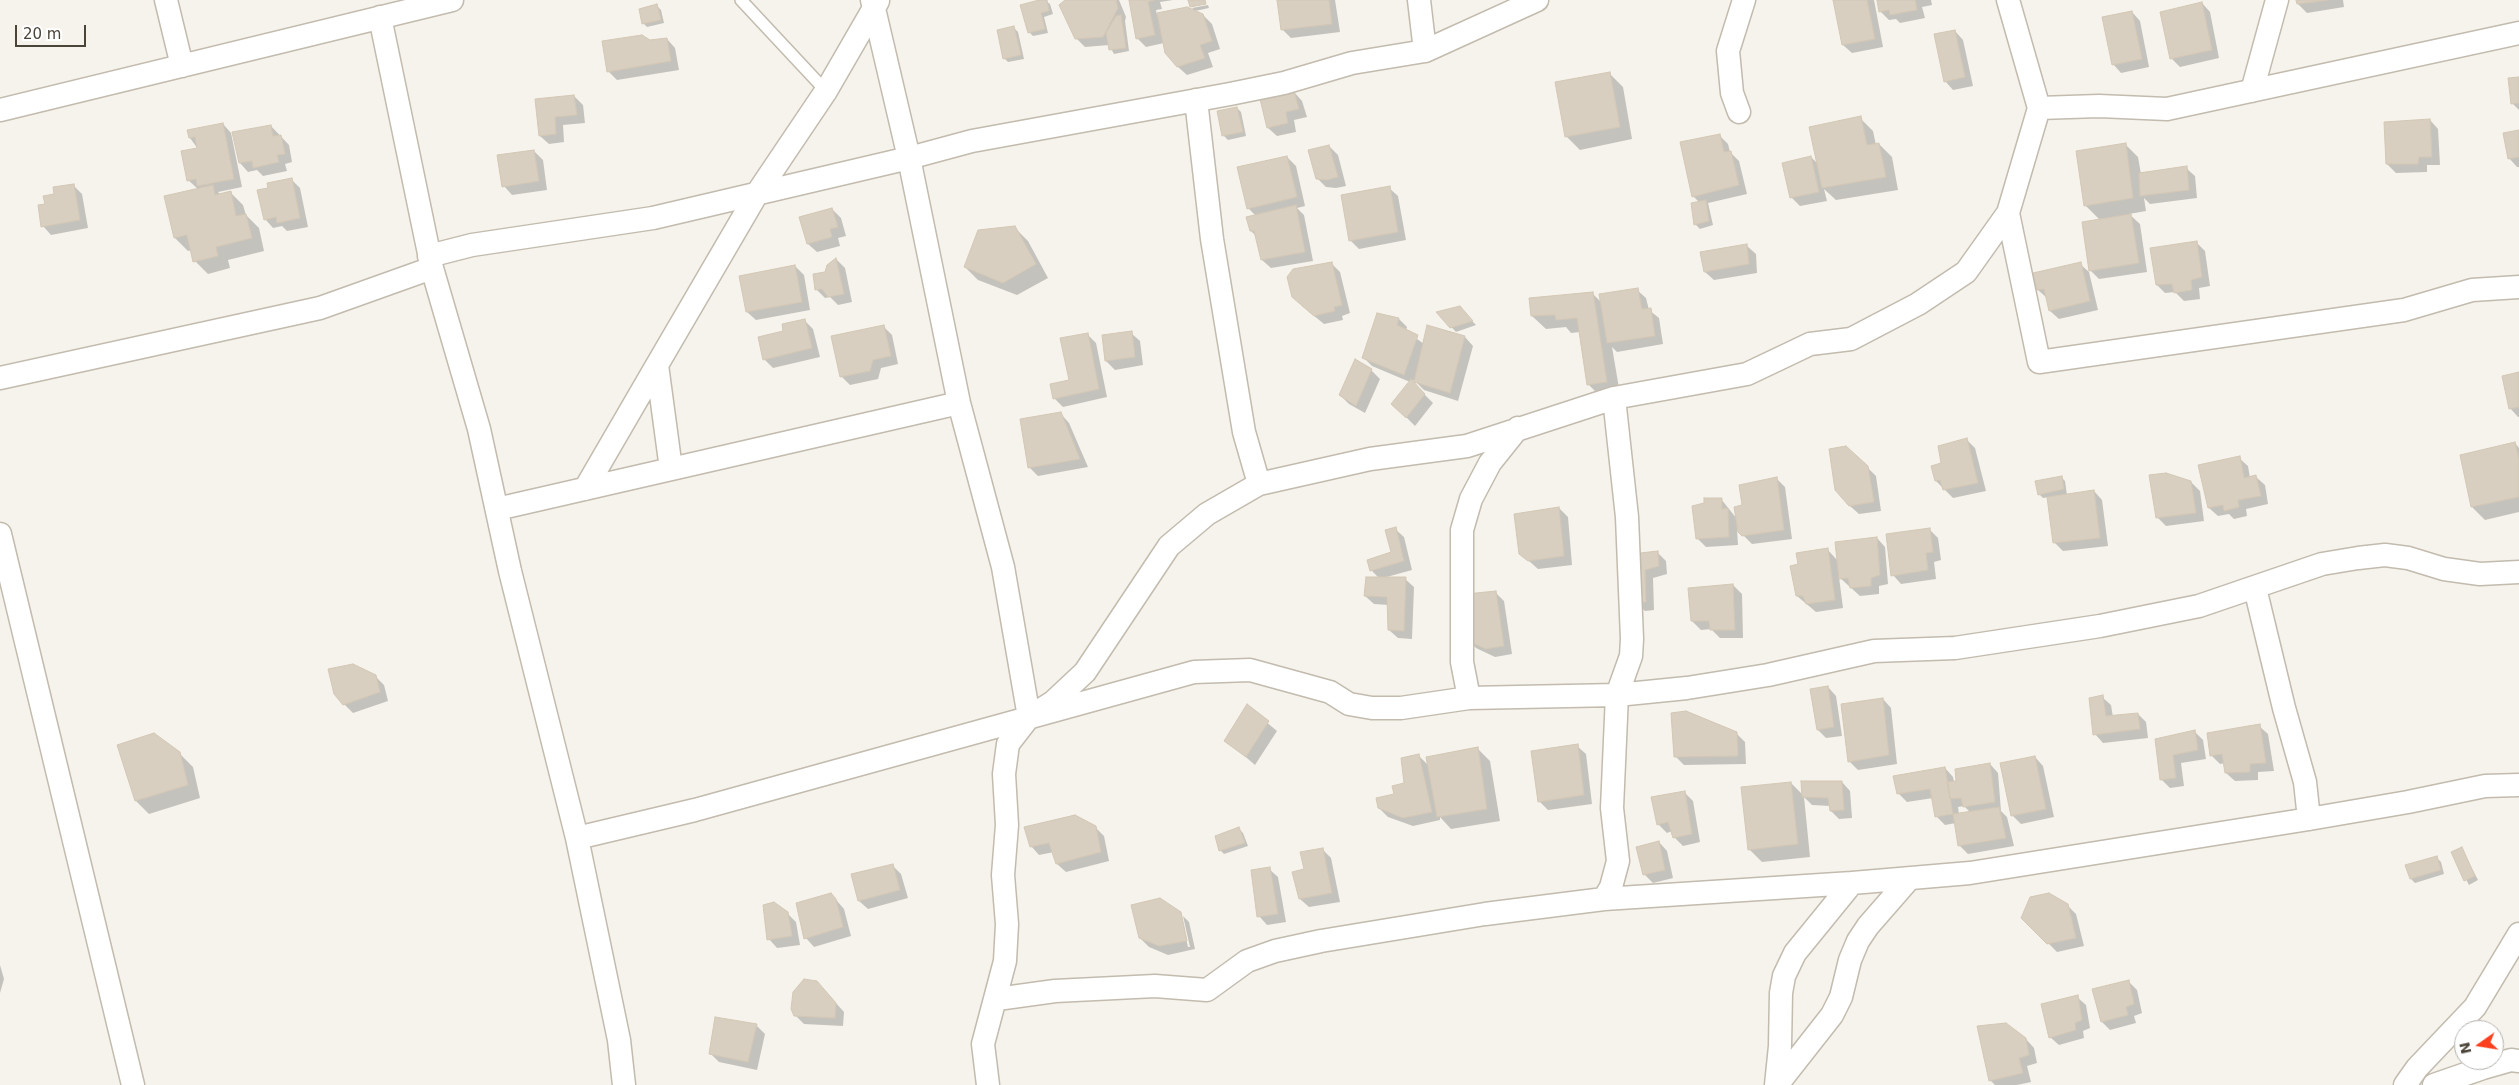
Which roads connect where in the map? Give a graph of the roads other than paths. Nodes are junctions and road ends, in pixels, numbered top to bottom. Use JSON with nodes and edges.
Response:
{"nodes":[{"id":1,"x":166,"y":0,"type":"edge"},
{"id":2,"x":452,"y":0,"type":"edge"},
{"id":3,"x":740,"y":0,"type":"edge"},
{"id":4,"x":1419,"y":0,"type":"edge"},
{"id":5,"x":1537,"y":0,"type":"edge"},
{"id":6,"x":1744,"y":0,"type":"edge"},
{"id":7,"x":2008,"y":0,"type":"edge"},
{"id":8,"x":2277,"y":0,"type":"edge"},
{"id":9,"x":875,"y":3,"type":"edge"},
{"id":10,"x":423,"y":4,"type":"edge"},
{"id":11,"x":380,"y":17,"type":"junction"},
{"id":12,"x":2519,"y":33,"type":"edge"},
{"id":13,"x":1425,"y":51,"type":"junction"},
{"id":14,"x":182,"y":66,"type":"junction"},
{"id":15,"x":2252,"y":90,"type":"junction"},
{"id":16,"x":826,"y":91,"type":"junction"},
{"id":17,"x":1196,"y":100,"type":"junction"},
{"id":18,"x":2039,"y":108,"type":"junction"},
{"id":19,"x":0,"y":110,"type":"edge"},
{"id":20,"x":1739,"y":112,"type":"dead end"},
{"id":21,"x":909,"y":158,"type":"junction"},
{"id":22,"x":758,"y":192,"type":"junction"},
{"id":23,"x":2008,"y":213,"type":"junction"},
{"id":24,"x":430,"y":262,"type":"junction"},
{"id":25,"x":2519,"y":287,"type":"edge"},
{"id":26,"x":657,"y":365,"type":"junction"},
{"id":27,"x":0,"y":378,"type":"edge"},
{"id":28,"x":1614,"y":398,"type":"junction"},
{"id":29,"x":959,"y":403,"type":"junction"},
{"id":30,"x":1518,"y":428,"type":"junction"},
{"id":31,"x":670,"y":469,"type":"junction"},
{"id":32,"x":1259,"y":484,"type":"junction"},
{"id":33,"x":585,"y":489,"type":"junction"},
{"id":34,"x":497,"y":509,"type":"junction"},
{"id":35,"x":0,"y":534,"type":"edge"},
{"id":36,"x":2519,"y":572,"type":"edge"},
{"id":37,"x":2255,"y":588,"type":"junction"},
{"id":38,"x":1617,"y":695,"type":"junction"},
{"id":39,"x":1469,"y":698,"type":"junction"},
{"id":40,"x":1029,"y":717,"type":"junction"},
{"id":41,"x":2519,"y":785,"type":"edge"},
{"id":42,"x":2308,"y":820,"type":"junction"},
{"id":43,"x":577,"y":838,"type":"junction"},
{"id":44,"x":1909,"y":879,"type":"junction"},
{"id":45,"x":1852,"y":883,"type":"junction"},
{"id":46,"x":1604,"y":898,"type":"junction"},
{"id":47,"x":2519,"y":934,"type":"edge"},
{"id":48,"x":996,"y":999,"type":"junction"},
{"id":49,"x":2519,"y":1061,"type":"edge"},
{"id":50,"x":132,"y":1085,"type":"edge"},
{"id":51,"x":624,"y":1085,"type":"edge"},
{"id":52,"x":988,"y":1085,"type":"edge"},
{"id":53,"x":1777,"y":1085,"type":"edge"},
{"id":54,"x":2405,"y":1085,"type":"edge"},
{"id":55,"x":2434,"y":1085,"type":"edge"}],
"edges":[{"from":1,"to":14,"type":"street"},
{"from":2,"to":10,"type":"street"},
{"from":3,"to":16,"type":"lane"},
{"from":4,"to":13,"type":"street"},
{"from":5,"to":13,"type":"street"},
{"from":6,"to":20,"type":"street"},
{"from":7,"to":18,"type":"street"},
{"from":8,"to":15,"type":"street"},
{"from":9,"to":16,"type":"street"},
{"from":9,"to":21,"type":"street"},
{"from":10,"to":11,"type":"street"},
{"from":11,"to":14,"type":"street"},
{"from":11,"to":24,"type":"street"},
{"from":12,"to":15,"type":"street"},
{"from":13,"to":17,"type":"street"},
{"from":14,"to":19,"type":"street"},
{"from":15,"to":18,"type":"street"},
{"from":16,"to":22,"type":"street"},
{"from":17,"to":21,"type":"street"},
{"from":17,"to":32,"type":"street"},
{"from":18,"to":23,"type":"street"},
{"from":21,"to":22,"type":"street"},
{"from":21,"to":29,"type":"street"},
{"from":22,"to":24,"type":"street"},
{"from":22,"to":26,"type":"street"},
{"from":23,"to":25,"type":"street"},
{"from":23,"to":28,"type":"street"},
{"from":24,"to":27,"type":"street"},
{"from":24,"to":34,"type":"street"},
{"from":26,"to":31,"type":"street"},
{"from":26,"to":33,"type":"street"},
{"from":28,"to":30,"type":"street"},
{"from":28,"to":38,"type":"street"},
{"from":29,"to":31,"type":"street"},
{"from":29,"to":40,"type":"street"},
{"from":30,"to":32,"type":"street"},
{"from":30,"to":39,"type":"street"},
{"from":31,"to":33,"type":"street"},
{"from":32,"to":40,"type":"street"},
{"from":33,"to":34,"type":"street"},
{"from":34,"to":43,"type":"street"},
{"from":35,"to":50,"type":"street"},
{"from":36,"to":37,"type":"street"},
{"from":37,"to":38,"type":"street"},
{"from":37,"to":42,"type":"street"},
{"from":38,"to":39,"type":"street"},
{"from":38,"to":46,"type":"street"},
{"from":39,"to":40,"type":"street"},
{"from":40,"to":43,"type":"street"},
{"from":40,"to":48,"type":"street"},
{"from":41,"to":42,"type":"street"},
{"from":42,"to":44,"type":"street"},
{"from":43,"to":51,"type":"street"},
{"from":44,"to":45,"type":"street"},
{"from":44,"to":53,"type":"street"},
{"from":45,"to":46,"type":"street"},
{"from":45,"to":53,"type":"street"},
{"from":46,"to":48,"type":"street"},
{"from":47,"to":54,"type":"street"},
{"from":48,"to":52,"type":"street"},
{"from":49,"to":55,"type":"street"}]}
